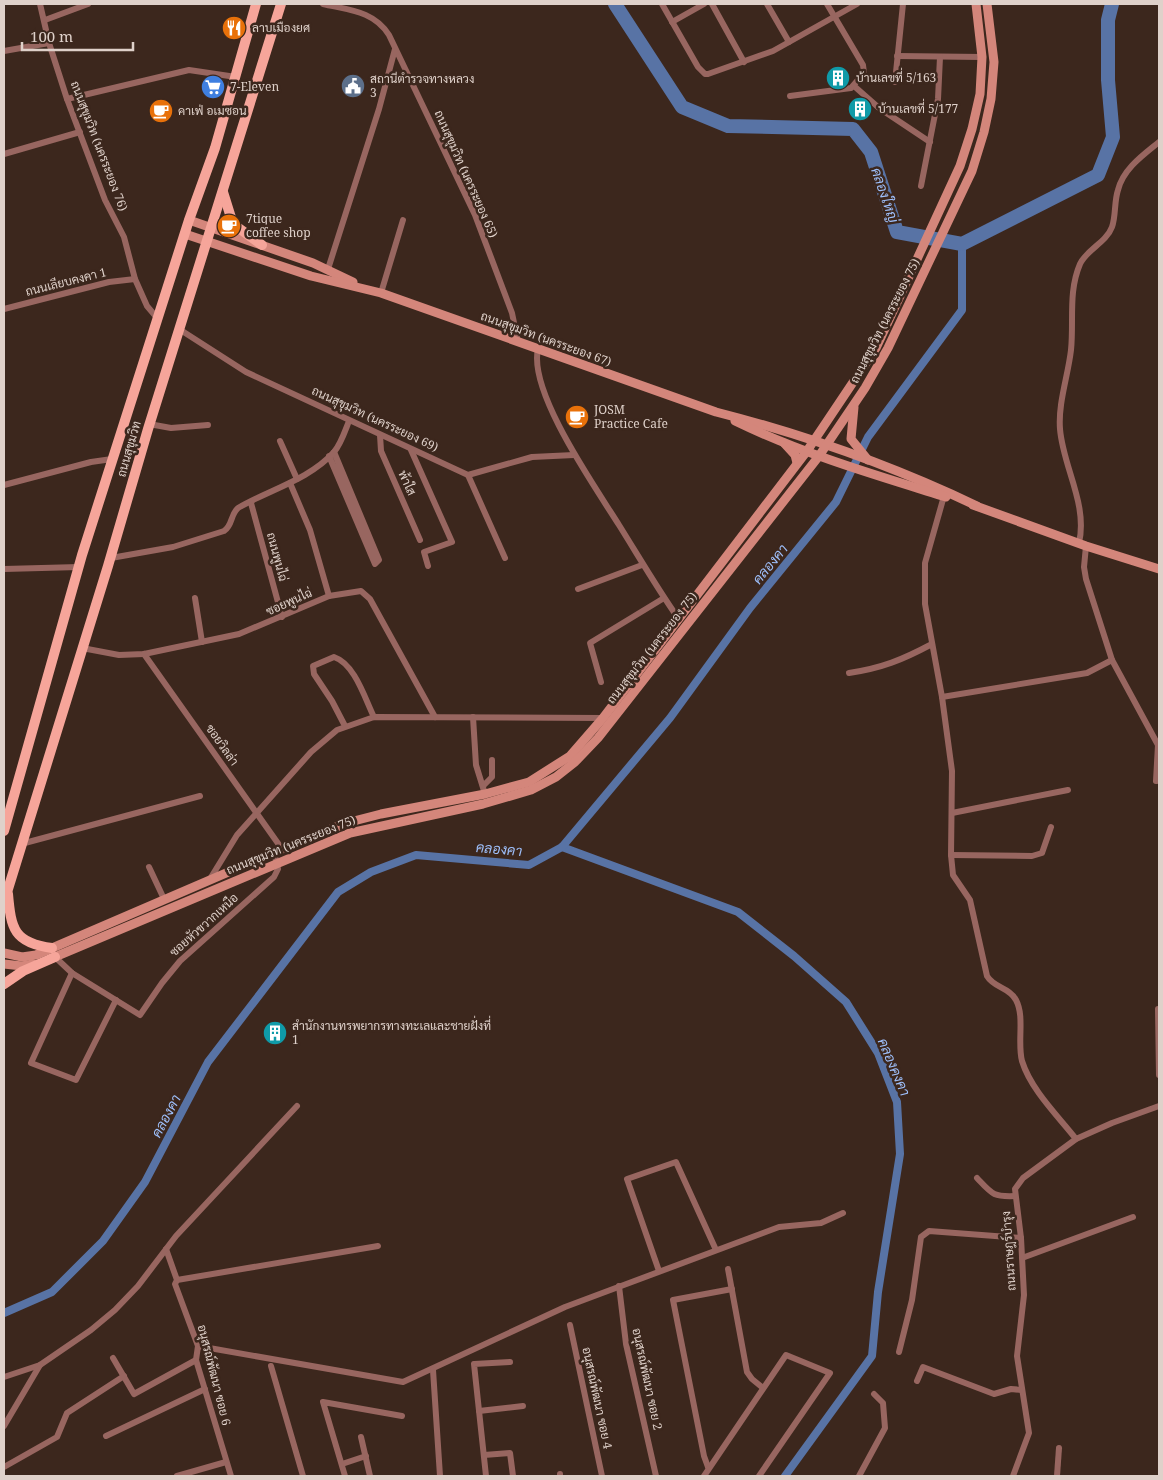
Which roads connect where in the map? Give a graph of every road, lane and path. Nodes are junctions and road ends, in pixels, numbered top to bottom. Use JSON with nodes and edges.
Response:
{"nodes":[{"id":1,"x":40,"y":4,"type":"edge"},
{"id":2,"x":88,"y":4,"type":"edge"},
{"id":3,"x":256,"y":4,"type":"edge"},
{"id":4,"x":281,"y":4,"type":"edge"},
{"id":5,"x":323,"y":4,"type":"edge"},
{"id":6,"x":662,"y":4,"type":"edge"},
{"id":7,"x":704,"y":4,"type":"edge"},
{"id":8,"x":712,"y":4,"type":"edge"},
{"id":9,"x":768,"y":4,"type":"edge"},
{"id":10,"x":827,"y":4,"type":"edge"},
{"id":11,"x":857,"y":4,"type":"edge"},
{"id":12,"x":903,"y":4,"type":"edge"},
{"id":13,"x":976,"y":4,"type":"edge"},
{"id":14,"x":987,"y":4,"type":"edge"},
{"id":15,"x":834,"y":16,"type":"junction"},
{"id":16,"x":45,"y":20,"type":"junction"},
{"id":17,"x":672,"y":22,"type":"junction"},
{"id":18,"x":789,"y":42,"type":"junction"},
{"id":19,"x":49,"y":43,"type":"junction"},
{"id":20,"x":396,"y":48,"type":"junction"},
{"id":21,"x":4,"y":51,"type":"edge"},
{"id":22,"x":897,"y":56,"type":"junction"},
{"id":23,"x":940,"y":57,"type":"junction"},
{"id":24,"x":982,"y":57,"type":"junction"},
{"id":25,"x":744,"y":62,"type":"junction"},
{"id":26,"x":236,"y":77,"type":"junction"},
{"id":27,"x":896,"y":82,"type":"dead end"},
{"id":28,"x":854,"y":86,"type":"junction"},
{"id":29,"x":790,"y":96,"type":"dead end"},
{"id":30,"x":67,"y":99,"type":"junction"},
{"id":31,"x":80,"y":132,"type":"junction"},
{"id":32,"x":930,"y":142,"type":"junction"},
{"id":33,"x":1159,"y":142,"type":"edge"},
{"id":34,"x":4,"y":154,"type":"edge"},
{"id":35,"x":921,"y":186,"type":"dead end"},
{"id":36,"x":222,"y":191,"type":"junction"},
{"id":37,"x":189,"y":220,"type":"junction"},
{"id":38,"x":404,"y":220,"type":"dead end"},
{"id":39,"x":211,"y":227,"type":"junction"},
{"id":40,"x":185,"y":234,"type":"junction"},
{"id":41,"x":207,"y":240,"type":"junction"},
{"id":42,"x":262,"y":245,"type":"junction"},
{"id":43,"x":328,"y":269,"type":"junction"},
{"id":44,"x":135,"y":279,"type":"junction"},
{"id":45,"x":367,"y":289,"type":"junction"},
{"id":46,"x":381,"y":293,"type":"junction"},
{"id":47,"x":4,"y":309,"type":"edge"},
{"id":48,"x":158,"y":319,"type":"junction"},
{"id":49,"x":179,"y":329,"type":"junction"},
{"id":50,"x":518,"y":342,"type":"junction"},
{"id":51,"x":538,"y":349,"type":"junction"},
{"id":52,"x":855,"y":405,"type":"junction"},
{"id":53,"x":716,"y":412,"type":"junction"},
{"id":54,"x":349,"y":421,"type":"junction"},
{"id":55,"x":149,"y":424,"type":"junction"},
{"id":56,"x":208,"y":425,"type":"dead end"},
{"id":57,"x":380,"y":435,"type":"junction"},
{"id":58,"x":280,"y":440,"type":"dead end"},
{"id":59,"x":782,"y":442,"type":"junction"},
{"id":60,"x":814,"y":442,"type":"junction"},
{"id":61,"x":826,"y":447,"type":"junction"},
{"id":62,"x":411,"y":450,"type":"junction"},
{"id":63,"x":807,"y":451,"type":"junction"},
{"id":64,"x":332,"y":454,"type":"junction"},
{"id":65,"x":574,"y":455,"type":"junction"},
{"id":66,"x":820,"y":456,"type":"junction"},
{"id":67,"x":112,"y":459,"type":"junction"},
{"id":68,"x":869,"y":461,"type":"junction"},
{"id":69,"x":798,"y":463,"type":"junction"},
{"id":70,"x":468,"y":475,"type":"junction"},
{"id":71,"x":296,"y":479,"type":"junction"},
{"id":72,"x":290,"y":483,"type":"junction"},
{"id":73,"x":4,"y":485,"type":"edge"},
{"id":74,"x":944,"y":496,"type":"junction"},
{"id":75,"x":350,"y":497,"type":"junction"},
{"id":76,"x":251,"y":503,"type":"junction"},
{"id":77,"x":976,"y":506,"type":"junction"},
{"id":78,"x":420,"y":540,"type":"dead end"},
{"id":79,"x":1083,"y":545,"type":"junction"},
{"id":80,"x":111,"y":558,"type":"junction"},
{"id":81,"x":505,"y":558,"type":"dead end"},
{"id":82,"x":642,"y":565,"type":"junction"},
{"id":83,"x":428,"y":566,"type":"dead end"},
{"id":84,"x":79,"y":567,"type":"junction"},
{"id":85,"x":4,"y":569,"type":"edge"},
{"id":86,"x":1159,"y":569,"type":"edge"},
{"id":87,"x":578,"y":589,"type":"dead end"},
{"id":88,"x":329,"y":596,"type":"junction"},
{"id":89,"x":195,"y":598,"type":"dead end"},
{"id":90,"x":664,"y":598,"type":"junction"},
{"id":91,"x":282,"y":617,"type":"junction"},
{"id":92,"x":678,"y":618,"type":"junction"},
{"id":93,"x":202,"y":642,"type":"junction"},
{"id":94,"x":932,"y":644,"type":"junction"},
{"id":95,"x":82,"y":648,"type":"junction"},
{"id":96,"x":144,"y":654,"type":"junction"},
{"id":97,"x":1112,"y":660,"type":"junction"},
{"id":98,"x":849,"y":673,"type":"dead end"},
{"id":99,"x":601,"y":682,"type":"dead end"},
{"id":100,"x":942,"y":697,"type":"junction"},
{"id":101,"x":435,"y":716,"type":"junction"},
{"id":102,"x":374,"y":717,"type":"junction"},
{"id":103,"x":472,"y":717,"type":"junction"},
{"id":104,"x":604,"y":718,"type":"junction"},
{"id":105,"x":345,"y":726,"type":"junction"},
{"id":106,"x":492,"y":760,"type":"dead end"},
{"id":107,"x":1156,"y":780,"type":"dead end"},
{"id":108,"x":484,"y":790,"type":"junction"},
{"id":109,"x":1068,"y":790,"type":"dead end"},
{"id":110,"x":200,"y":796,"type":"dead end"},
{"id":111,"x":255,"y":812,"type":"junction"},
{"id":112,"x":952,"y":813,"type":"junction"},
{"id":113,"x":1051,"y":827,"type":"dead end"},
{"id":114,"x":4,"y":831,"type":"edge"},
{"id":115,"x":22,"y":844,"type":"junction"},
{"id":116,"x":278,"y":850,"type":"junction"},
{"id":117,"x":951,"y":855,"type":"junction"},
{"id":118,"x":278,"y":862,"type":"junction"},
{"id":119,"x":150,"y":866,"type":"dead end"},
{"id":120,"x":210,"y":879,"type":"junction"},
{"id":121,"x":7,"y":888,"type":"junction"},
{"id":122,"x":164,"y":899,"type":"junction"},
{"id":123,"x":4,"y":902,"type":"edge"},
{"id":124,"x":54,"y":952,"type":"junction"},
{"id":125,"x":4,"y":953,"type":"edge"},
{"id":126,"x":4,"y":964,"type":"edge"},
{"id":127,"x":72,"y":973,"type":"junction"},
{"id":128,"x":4,"y":984,"type":"edge"},
{"id":129,"x":116,"y":1000,"type":"junction"},
{"id":130,"x":1158,"y":1009,"type":"edge"},
{"id":131,"x":1159,"y":1075,"type":"edge"},
{"id":132,"x":297,"y":1106,"type":"dead end"},
{"id":133,"x":1159,"y":1106,"type":"edge"},
{"id":134,"x":1076,"y":1140,"type":"junction"},
{"id":135,"x":977,"y":1178,"type":"dead end"},
{"id":136,"x":1015,"y":1196,"type":"junction"},
{"id":137,"x":843,"y":1213,"type":"dead end"},
{"id":138,"x":1133,"y":1217,"type":"dead end"},
{"id":139,"x":1021,"y":1238,"type":"junction"},
{"id":140,"x":378,"y":1246,"type":"dead end"},
{"id":141,"x":166,"y":1249,"type":"junction"},
{"id":142,"x":716,"y":1250,"type":"junction"},
{"id":143,"x":1022,"y":1258,"type":"junction"},
{"id":144,"x":728,"y":1269,"type":"dead end"},
{"id":145,"x":659,"y":1271,"type":"junction"},
{"id":146,"x":177,"y":1280,"type":"junction"},
{"id":147,"x":619,"y":1286,"type":"junction"},
{"id":148,"x":732,"y":1289,"type":"junction"},
{"id":149,"x":570,"y":1325,"type":"dead end"},
{"id":150,"x":198,"y":1346,"type":"junction"},
{"id":151,"x":899,"y":1352,"type":"dead end"},
{"id":152,"x":113,"y":1358,"type":"dead end"},
{"id":153,"x":196,"y":1360,"type":"junction"},
{"id":154,"x":510,"y":1362,"type":"dead end"},
{"id":155,"x":40,"y":1365,"type":"junction"},
{"id":156,"x":271,"y":1366,"type":"dead end"},
{"id":157,"x":433,"y":1370,"type":"junction"},
{"id":158,"x":124,"y":1376,"type":"junction"},
{"id":159,"x":4,"y":1377,"type":"edge"},
{"id":160,"x":917,"y":1382,"type":"dead end"},
{"id":161,"x":764,"y":1388,"type":"junction"},
{"id":162,"x":205,"y":1389,"type":"junction"},
{"id":163,"x":1022,"y":1390,"type":"junction"},
{"id":164,"x":874,"y":1394,"type":"dead end"},
{"id":165,"x":522,"y":1406,"type":"dead end"},
{"id":166,"x":479,"y":1411,"type":"junction"},
{"id":167,"x":402,"y":1416,"type":"dead end"},
{"id":168,"x":4,"y":1426,"type":"edge"},
{"id":169,"x":106,"y":1436,"type":"dead end"},
{"id":170,"x":361,"y":1437,"type":"dead end"},
{"id":171,"x":1059,"y":1448,"type":"dead end"},
{"id":172,"x":484,"y":1455,"type":"junction"},
{"id":173,"x":366,"y":1456,"type":"junction"},
{"id":174,"x":226,"y":1462,"type":"junction"},
{"id":175,"x":342,"y":1464,"type":"junction"},
{"id":176,"x":4,"y":1467,"type":"edge"},
{"id":177,"x":708,"y":1467,"type":"junction"},
{"id":178,"x":176,"y":1476,"type":"edge"},
{"id":179,"x":231,"y":1476,"type":"edge"},
{"id":180,"x":303,"y":1476,"type":"edge"},
{"id":181,"x":345,"y":1476,"type":"edge"},
{"id":182,"x":370,"y":1476,"type":"edge"},
{"id":183,"x":440,"y":1476,"type":"edge"},
{"id":184,"x":486,"y":1476,"type":"edge"},
{"id":185,"x":513,"y":1476,"type":"edge"},
{"id":186,"x":602,"y":1476,"type":"edge"},
{"id":187,"x":656,"y":1476,"type":"edge"},
{"id":188,"x":704,"y":1476,"type":"edge"},
{"id":189,"x":759,"y":1476,"type":"edge"},
{"id":190,"x":859,"y":1476,"type":"edge"},
{"id":191,"x":1013,"y":1476,"type":"edge"},
{"id":192,"x":1057,"y":1476,"type":"edge"}],
"edges":[{"from":1,"to":16,"type":"street","name":"ถนนสุขุมวิท (นครระยอง 76)"},
{"from":2,"to":16,"type":"street"},
{"from":3,"to":26,"type":"main road","name":"ถนนสุขุมวิท"},
{"from":4,"to":36,"type":"main road","name":"ถนนสุขุมวิท"},
{"from":5,"to":20,"type":"street","name":"ถนนสุขุมวิท (นครระยอง 65)"},
{"from":6,"to":17,"type":"street"},
{"from":7,"to":17,"type":"street"},
{"from":8,"to":25,"type":"street"},
{"from":9,"to":18,"type":"street"},
{"from":10,"to":15,"type":"street"},
{"from":11,"to":15,"type":"street"},
{"from":12,"to":22,"type":"street"},
{"from":13,"to":24,"type":"street","name":"ถนนสุขุมวิท (นครระยอง 75)"},
{"from":14,"to":52,"type":"street","name":"ถนนสุขุมวิท (นครระยอง 75)"},
{"from":15,"to":18,"type":"street"},
{"from":15,"to":28,"type":"street"},
{"from":16,"to":19,"type":"street","name":"ถนนสุขุมวิท (นครระยอง 76)"},
{"from":17,"to":25,"type":"street"},
{"from":18,"to":25,"type":"street"},
{"from":19,"to":21,"type":"street"},
{"from":19,"to":30,"type":"street","name":"ถนนสุขุมวิท (นครระยอง 76)"},
{"from":20,"to":43,"type":"street"},
{"from":20,"to":50,"type":"street","name":"ถนนสุขุมวิท (นครระยอง 65)"},
{"from":22,"to":23,"type":"street"},
{"from":22,"to":27,"type":"street"},
{"from":23,"to":24,"type":"street"},
{"from":23,"to":32,"type":"street"},
{"from":24,"to":60,"type":"street","name":"ถนนสุขุมวิท (นครระยอง 75)"},
{"from":26,"to":30,"type":"street"},
{"from":26,"to":37,"type":"main road","name":"ถนนสุขุมวิท"},
{"from":28,"to":29,"type":"street"},
{"from":28,"to":32,"type":"street"},
{"from":30,"to":31,"type":"street","name":"ถนนสุขุมวิท (นครระยอง 76)"},
{"from":31,"to":34,"type":"street"},
{"from":31,"to":44,"type":"street","name":"ถนนสุขุมวิท (นครระยอง 76)"},
{"from":32,"to":35,"type":"street"},
{"from":33,"to":79,"type":"street"},
{"from":36,"to":39,"type":"main road","name":"ถนนสุขุมวิท"},
{"from":36,"to":42,"type":"main road"},
{"from":37,"to":39,"type":"street","name":"ถนนสุขุมวิท (นครระยอง 67)"},
{"from":37,"to":40,"type":"main road","name":"ถนนสุขุมวิท"},
{"from":38,"to":46,"type":"street"},
{"from":39,"to":41,"type":"main road","name":"ถนนสุขุมวิท"},
{"from":39,"to":42,"type":"street","name":"ถนนสุขุมวิท (นครระยอง 67)"},
{"from":40,"to":41,"type":"street","name":"ถนนสุขุมวิท (นครระยอง 67)"},
{"from":40,"to":48,"type":"main road","name":"ถนนสุขุมวิท"},
{"from":41,"to":45,"type":"street","name":"ถนนสุขุมวิท (นครระยอง 67)"},
{"from":41,"to":49,"type":"main road","name":"ถนนสุขุมวิท"},
{"from":42,"to":43,"type":"street","name":"ถนนสุขุมวิท (นครระยอง 67)"},
{"from":43,"to":45,"type":"street","name":"ถนนสุขุมวิท (นครระยอง 67)"},
{"from":44,"to":47,"type":"street","name":"ถนนเลียบคงคา 1"},
{"from":44,"to":48,"type":"street","name":"ถนนสุขุมวิท (นครระยอง 76)"},
{"from":45,"to":46,"type":"street","name":"ถนนสุขุมวิท (นครระยอง 67)"},
{"from":46,"to":50,"type":"street","name":"ถนนสุขุมวิท (นครระยอง 67)"},
{"from":48,"to":67,"type":"main road","name":"ถนนสุขุมวิท"},
{"from":49,"to":54,"type":"street","name":"ถนนสุขุมวิท (นครระยอง 69)"},
{"from":49,"to":55,"type":"main road","name":"ถนนสุขุมวิท"},
{"from":50,"to":51,"type":"street","name":"ถนนสุขุมวิท (นครระยอง 67)"},
{"from":51,"to":53,"type":"street","name":"ถนนสุขุมวิท (นครระยอง 67)"},
{"from":51,"to":65,"type":"street"},
{"from":52,"to":61,"type":"street","name":"ถนนสุขุมวิท (นครระยอง 75)"},
{"from":52,"to":68,"type":"street"},
{"from":53,"to":59,"type":"street","name":"ถนนสุขุมวิท (นครระยอง 67)"},
{"from":53,"to":60,"type":"street","name":"ถนนสุขุมวิท (นครระยอง 67)"},
{"from":54,"to":57,"type":"street","name":"ถนนสุขุมวิท (นครระยอง 69)"},
{"from":54,"to":64,"type":"street"},
{"from":55,"to":56,"type":"street"},
{"from":55,"to":80,"type":"main road","name":"ถนนสุขุมวิท"},
{"from":57,"to":62,"type":"street","name":"ถนนสุขุมวิท (นครระยอง 69)"},
{"from":57,"to":78,"type":"street","name":"พ้าใส"},
{"from":58,"to":71,"type":"street"},
{"from":59,"to":63,"type":"street","name":"ถนนสุขุมวิท (นครระยอง 67)"},
{"from":59,"to":69,"type":"street"},
{"from":60,"to":61,"type":"street","name":"ถนนสุขุมวิท (นครระยอง 67)"},
{"from":60,"to":63,"type":"street","name":"ถนนสุขุมวิท (นครระยอง 75)"},
{"from":61,"to":66,"type":"street","name":"ถนนสุขุมวิท (นครระยอง 75)"},
{"from":61,"to":68,"type":"street","name":"ถนนสุขุมวิท (นครระยอง 67)"},
{"from":62,"to":70,"type":"street","name":"ถนนสุขุมวิท (นครระยอง 69)"},
{"from":62,"to":83,"type":"street"},
{"from":63,"to":66,"type":"street","name":"ถนนสุขุมวิท (นครระยอง 67)"},
{"from":63,"to":69,"type":"street","name":"ถนนสุขุมวิท (นครระยอง 75)"},
{"from":64,"to":71,"type":"street"},
{"from":64,"to":75,"type":"street"},
{"from":65,"to":70,"type":"street"},
{"from":65,"to":82,"type":"street"},
{"from":66,"to":74,"type":"street","name":"ถนนสุขุมวิท (นครระยอง 67)"},
{"from":66,"to":118,"type":"street","name":"ถนนสุขุมวิท (นครระยอง 75)"},
{"from":67,"to":73,"type":"street"},
{"from":67,"to":84,"type":"main road","name":"ถนนสุขุมวิท"},
{"from":68,"to":77,"type":"street","name":"ถนนสุขุมวิท (นครระยอง 67)"},
{"from":69,"to":92,"type":"street","name":"ถนนสุขุมวิท (นครระยอง 75)"},
{"from":70,"to":81,"type":"street"},
{"from":71,"to":72,"type":"street"},
{"from":72,"to":76,"type":"street"},
{"from":72,"to":88,"type":"street"},
{"from":74,"to":77,"type":"street","name":"ถนนสุขุมวิท (นครระยอง 67)"},
{"from":74,"to":94,"type":"street"},
{"from":75,"to":75,"type":"street"},
{"from":76,"to":80,"type":"street"},
{"from":76,"to":91,"type":"street","name":"ถนนพูนไฉ่"},
{"from":77,"to":79,"type":"street"},
{"from":79,"to":86,"type":"street"},
{"from":79,"to":97,"type":"street"},
{"from":80,"to":95,"type":"main road","name":"ถนนสุขุมวิท"},
{"from":82,"to":87,"type":"street"},
{"from":82,"to":90,"type":"street"},
{"from":84,"to":85,"type":"street"},
{"from":84,"to":114,"type":"main road","name":"ถนนสุขุมวิท"},
{"from":88,"to":91,"type":"street","name":"ซอยพูนไฉ่"},
{"from":88,"to":101,"type":"street","name":"ซอยพูนไฉ่"},
{"from":89,"to":93,"type":"street"},
{"from":90,"to":92,"type":"street"},
{"from":90,"to":99,"type":"street"},
{"from":91,"to":93,"type":"street","name":"ซอยพูนไฉ่"},
{"from":92,"to":104,"type":"street","name":"ถนนสุขุมวิท (นครระยอง 75)"},
{"from":93,"to":96,"type":"street","name":"ซอยพูนไฉ่"},
{"from":94,"to":98,"type":"street"},
{"from":94,"to":100,"type":"street"},
{"from":95,"to":96,"type":"street","name":"ซอยพูนไฉ่"},
{"from":95,"to":115,"type":"main road","name":"ถนนสุขุมวิท"},
{"from":96,"to":111,"type":"street","name":"ซอยวิลล่า"},
{"from":97,"to":100,"type":"street"},
{"from":97,"to":107,"type":"street"},
{"from":100,"to":112,"type":"street"},
{"from":101,"to":102,"type":"street"},
{"from":101,"to":103,"type":"street"},
{"from":102,"to":105,"type":"street"},
{"from":102,"to":105,"type":"street"},
{"from":103,"to":104,"type":"street"},
{"from":103,"to":108,"type":"street"},
{"from":104,"to":108,"type":"street","name":"ถนนสุขุมวิท (นครระยอง 75)"},
{"from":105,"to":111,"type":"street"},
{"from":106,"to":108,"type":"street"},
{"from":108,"to":116,"type":"street","name":"ถนนสุขุมวิท (นครระยอง 75)"},
{"from":109,"to":112,"type":"street"},
{"from":110,"to":115,"type":"street"},
{"from":111,"to":116,"type":"street","name":"ซอยวิลล่า"},
{"from":111,"to":120,"type":"street"},
{"from":112,"to":117,"type":"street"},
{"from":113,"to":117,"type":"street"},
{"from":115,"to":121,"type":"main road","name":"ถนนสุขุมวิท"},
{"from":116,"to":118,"type":"street"},
{"from":116,"to":120,"type":"street","name":"ถนนสุขุมวิท (นครระยอง 75)"},
{"from":117,"to":134,"type":"street"},
{"from":118,"to":124,"type":"street","name":"ถนนสุขุมวิท (นครระยอง 75)"},
{"from":118,"to":129,"type":"street","name":"ซอยหัวขวากเหนือ"},
{"from":119,"to":122,"type":"street"},
{"from":120,"to":122,"type":"street","name":"ถนนสุขุมวิท (นครระยอง 75)"},
{"from":121,"to":123,"type":"main road","name":"ถนนสุขุมวิท"},
{"from":121,"to":124,"type":"main road"},
{"from":122,"to":124,"type":"street","name":"ถนนสุขุมวิท (นครระยอง 75)"},
{"from":124,"to":125,"type":"street","name":"ถนนสุขุมวิท (นครระยอง 75)"},
{"from":124,"to":126,"type":"street","name":"ถนนสุขุมวิท (นครระยอง 75)"},
{"from":124,"to":127,"type":"street"},
{"from":124,"to":128,"type":"main road"},
{"from":127,"to":129,"type":"street"},
{"from":127,"to":129,"type":"street"},
{"from":130,"to":131,"type":"street"},
{"from":132,"to":141,"type":"street"},
{"from":133,"to":134,"type":"street","name":"ถนนราษฎร์บำรุง"},
{"from":134,"to":136,"type":"street","name":"ถนนราษฎร์บำรุง"},
{"from":135,"to":136,"type":"street"},
{"from":136,"to":139,"type":"street","name":"ถนนราษฎร์บำรุง"},
{"from":137,"to":142,"type":"street"},
{"from":138,"to":143,"type":"street"},
{"from":139,"to":143,"type":"street","name":"ถนนราษฎร์บำรุง"},
{"from":139,"to":151,"type":"street"},
{"from":140,"to":146,"type":"street"},
{"from":141,"to":146,"type":"street","name":"อนุสรณ์พัฒนา ซอย 6"},
{"from":141,"to":155,"type":"street"},
{"from":142,"to":145,"type":"street"},
{"from":142,"to":145,"type":"street"},
{"from":143,"to":163,"type":"street","name":"ถนนราษฎร์บำรุง"},
{"from":144,"to":148,"type":"street"},
{"from":145,"to":147,"type":"street"},
{"from":146,"to":150,"type":"street","name":"อนุสรณ์พัฒนา ซอย 6"},
{"from":147,"to":157,"type":"street"},
{"from":147,"to":187,"type":"street","name":"อนุสรณ์พัฒนา ซอย 2"},
{"from":148,"to":161,"type":"street"},
{"from":148,"to":177,"type":"street"},
{"from":149,"to":186,"type":"street","name":"อนุสรณ์พัฒนา ซอย 4"},
{"from":150,"to":153,"type":"street","name":"อนุสรณ์พัฒนา ซอย 6"},
{"from":150,"to":157,"type":"street"},
{"from":152,"to":158,"type":"street"},
{"from":153,"to":158,"type":"street"},
{"from":153,"to":162,"type":"street","name":"อนุสรณ์พัฒนา ซอย 6"},
{"from":154,"to":166,"type":"street"},
{"from":155,"to":159,"type":"street"},
{"from":155,"to":168,"type":"street"},
{"from":156,"to":180,"type":"street"},
{"from":157,"to":183,"type":"street"},
{"from":158,"to":176,"type":"street"},
{"from":160,"to":163,"type":"street"},
{"from":161,"to":177,"type":"street"},
{"from":161,"to":189,"type":"street"},
{"from":162,"to":169,"type":"street"},
{"from":162,"to":174,"type":"street","name":"อนุสรณ์พัฒนา ซอย 6"},
{"from":163,"to":191,"type":"street","name":"ถนนราษฎร์บำรุง"},
{"from":164,"to":190,"type":"street"},
{"from":165,"to":166,"type":"street"},
{"from":166,"to":172,"type":"street"},
{"from":167,"to":175,"type":"street"},
{"from":170,"to":173,"type":"street"},
{"from":171,"to":192,"type":"street"},
{"from":172,"to":184,"type":"street"},
{"from":172,"to":185,"type":"street"},
{"from":173,"to":175,"type":"street"},
{"from":173,"to":182,"type":"street"},
{"from":174,"to":178,"type":"street"},
{"from":174,"to":179,"type":"street","name":"อนุสรณ์พัฒนา ซอย 6"},
{"from":175,"to":181,"type":"street"},
{"from":177,"to":188,"type":"street"}]}
